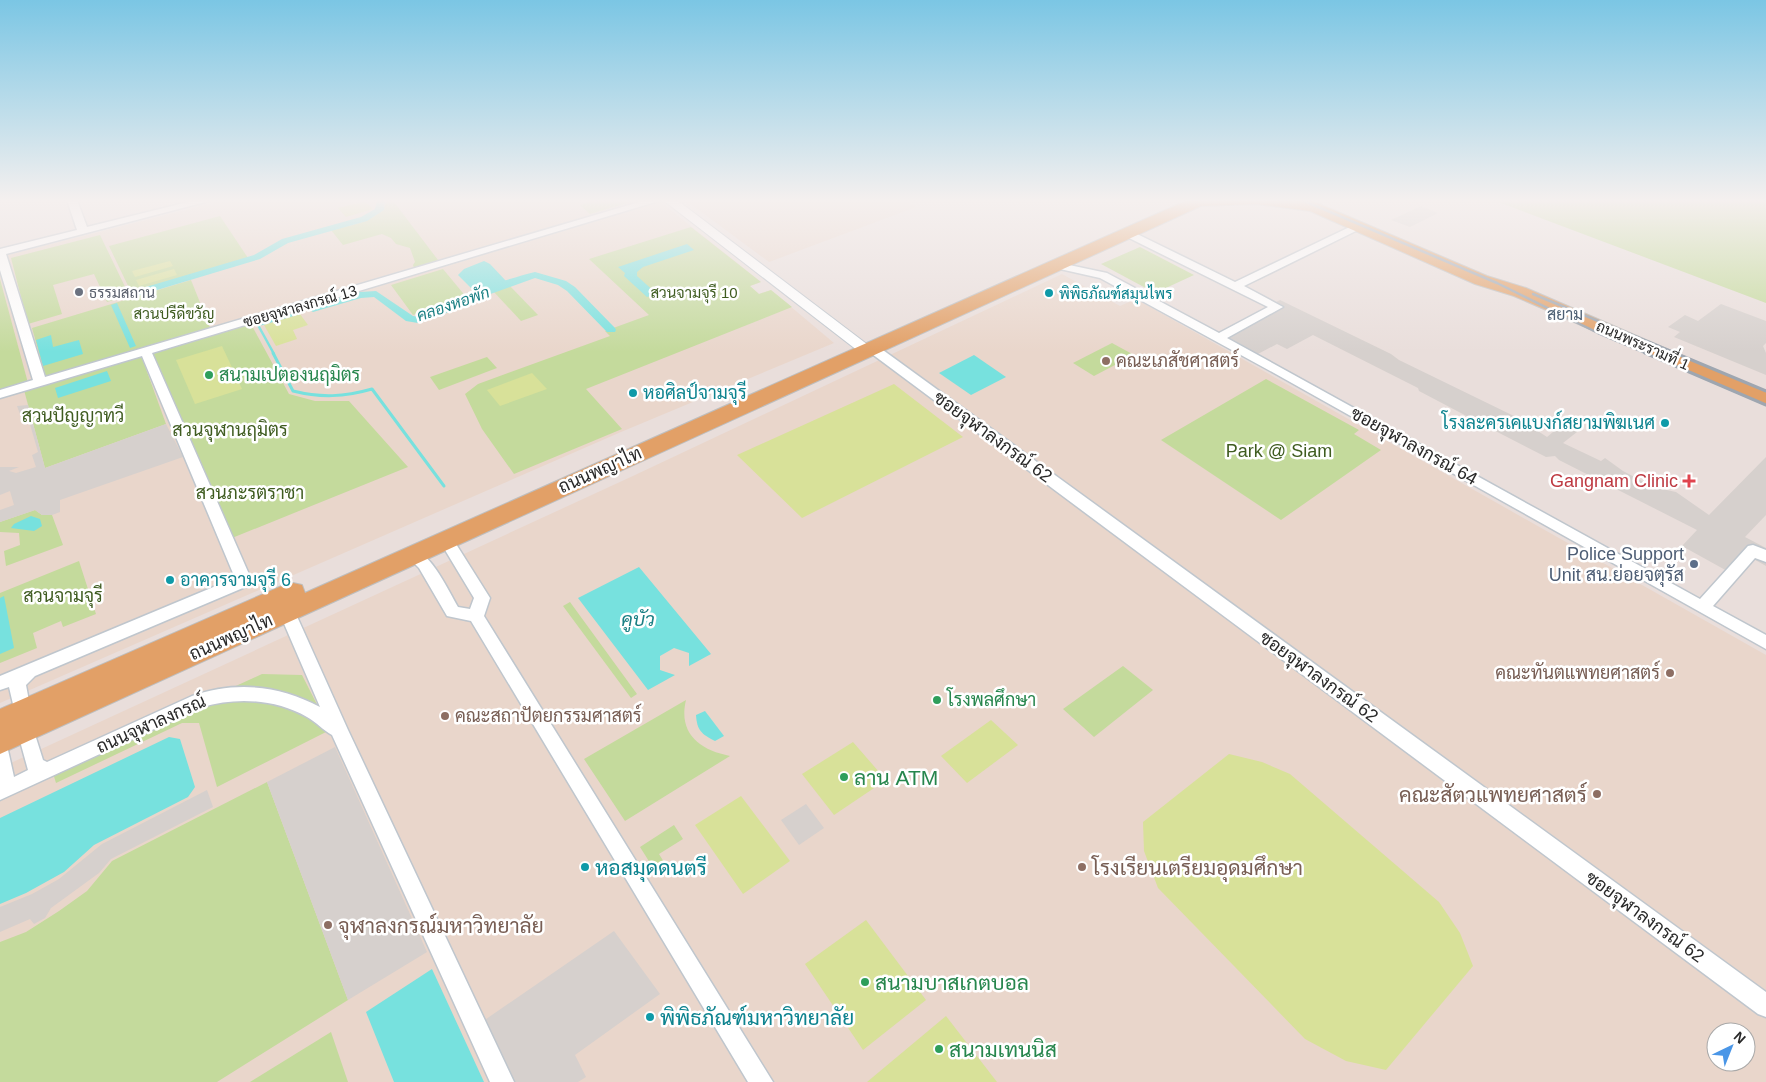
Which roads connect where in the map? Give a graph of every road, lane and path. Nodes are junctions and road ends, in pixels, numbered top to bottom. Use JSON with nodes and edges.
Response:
{"nodes":[{"id":1,"x":487,"y":250,"type":"edge"},
{"id":2,"x":736,"y":250,"type":"edge"},
{"id":3,"x":1070,"y":250,"type":"edge"},
{"id":4,"x":1088,"y":250,"type":"edge"},
{"id":5,"x":1163,"y":250,"type":"edge"},
{"id":6,"x":1308,"y":250,"type":"edge"},
{"id":7,"x":1414,"y":250,"type":"edge"},
{"id":8,"x":1435,"y":250,"type":"edge"},
{"id":9,"x":0,"y":252,"type":"edge"},
{"id":10,"x":1055,"y":265,"type":"junction"},
{"id":11,"x":5,"y":285,"type":"edge"},
{"id":12,"x":1236,"y":286,"type":"junction"},
{"id":13,"x":1520,"y":292,"type":"junction"},
{"id":14,"x":1218,"y":338,"type":"junction"},
{"id":15,"x":865,"y":347,"type":"junction"},
{"id":16,"x":146,"y":352,"type":"junction"},
{"id":17,"x":40,"y":382,"type":"junction"},
{"id":18,"x":0,"y":394,"type":"edge"},
{"id":19,"x":1766,"y":398,"type":"edge"},
{"id":20,"x":446,"y":540,"type":"junction"},
{"id":21,"x":1759,"y":554,"type":"edge"},
{"id":22,"x":414,"y":555,"type":"junction"},
{"id":23,"x":1702,"y":607,"type":"junction"},
{"id":24,"x":287,"y":612,"type":"junction"},
{"id":25,"x":476,"y":616,"type":"junction"},
{"id":26,"x":1766,"y":643,"type":"edge"},
{"id":27,"x":30,"y":670,"type":"junction"},
{"id":28,"x":0,"y":683,"type":"edge"},
{"id":29,"x":16,"y":722,"type":"edge"},
{"id":30,"x":339,"y":730,"type":"junction"},
{"id":31,"x":0,"y":742,"type":"edge"},
{"id":32,"x":0,"y":747,"type":"edge"},
{"id":33,"x":47,"y":770,"type":"junction"},
{"id":34,"x":0,"y":790,"type":"edge"},
{"id":35,"x":1766,"y":1006,"type":"edge"},
{"id":36,"x":502,"y":1082,"type":"edge"},
{"id":37,"x":761,"y":1082,"type":"edge"}],
"edges":[{"from":1,"to":16,"type":"street","name":"ซอยจุฬาลงกรณ์ 13"},
{"from":2,"to":15,"type":"street"},
{"from":3,"to":15,"type":"main road","name":"ถนนพญาไท"},
{"from":4,"to":10,"type":"main road","name":"ถนนพญาไท"},
{"from":5,"to":12,"type":"street"},
{"from":6,"to":12,"type":"street"},
{"from":7,"to":13,"type":"main road","name":"ถนนพระรามที่ 1"},
{"from":8,"to":13,"type":"main road","name":"ถนนพระรามที่ 1"},
{"from":9,"to":11,"type":"street"},
{"from":10,"to":14,"type":"street","name":"ซอยจุฬาลงกรณ์ 64"},
{"from":10,"to":15,"type":"main road","name":"ถนนพญาไท"},
{"from":11,"to":17,"type":"street"},
{"from":12,"to":14,"type":"street"},
{"from":13,"to":19,"type":"main road","name":"ถนนพระรามที่ 1"},
{"from":14,"to":23,"type":"street","name":"ซอยจุฬาลงกรณ์ 64"},
{"from":15,"to":20,"type":"main road","name":"ถนนพญาไท"},
{"from":15,"to":29,"type":"main road","name":"ถนนพญาไท"},
{"from":15,"to":35,"type":"street","name":"ซอยจุฬาลงกรณ์ 62"},
{"from":16,"to":17,"type":"street","name":"ซอยจุฬาลงกรณ์ 13"},
{"from":16,"to":27,"type":"street"},
{"from":17,"to":18,"type":"street","name":"ซอยจุฬาลงกรณ์ 13"},
{"from":20,"to":22,"type":"main road","name":"ถนนพญาไท"},
{"from":20,"to":25,"type":"street"},
{"from":21,"to":23,"type":"street"},
{"from":22,"to":24,"type":"main road","name":"ถนนพญาไท"},
{"from":22,"to":25,"type":"street"},
{"from":23,"to":26,"type":"street","name":"ซอยจุฬาลงกรณ์ 64"},
{"from":24,"to":29,"type":"main road","name":"ถนนพญาไท"},
{"from":24,"to":30,"type":"street"},
{"from":25,"to":37,"type":"street"},
{"from":27,"to":28,"type":"street"},
{"from":27,"to":29,"type":"street"},
{"from":29,"to":31,"type":"main road","name":"ถนนพญาไท"},
{"from":29,"to":33,"type":"street"},
{"from":30,"to":33,"type":"street","name":"ถนนจุฬาลงกรณ์"},
{"from":30,"to":36,"type":"street"},
{"from":32,"to":34,"type":"street","name":"ถนนจุฬาลงกรณ์"},
{"from":33,"to":34,"type":"street","name":"ถนนจุฬาลงกรณ์"}]}
